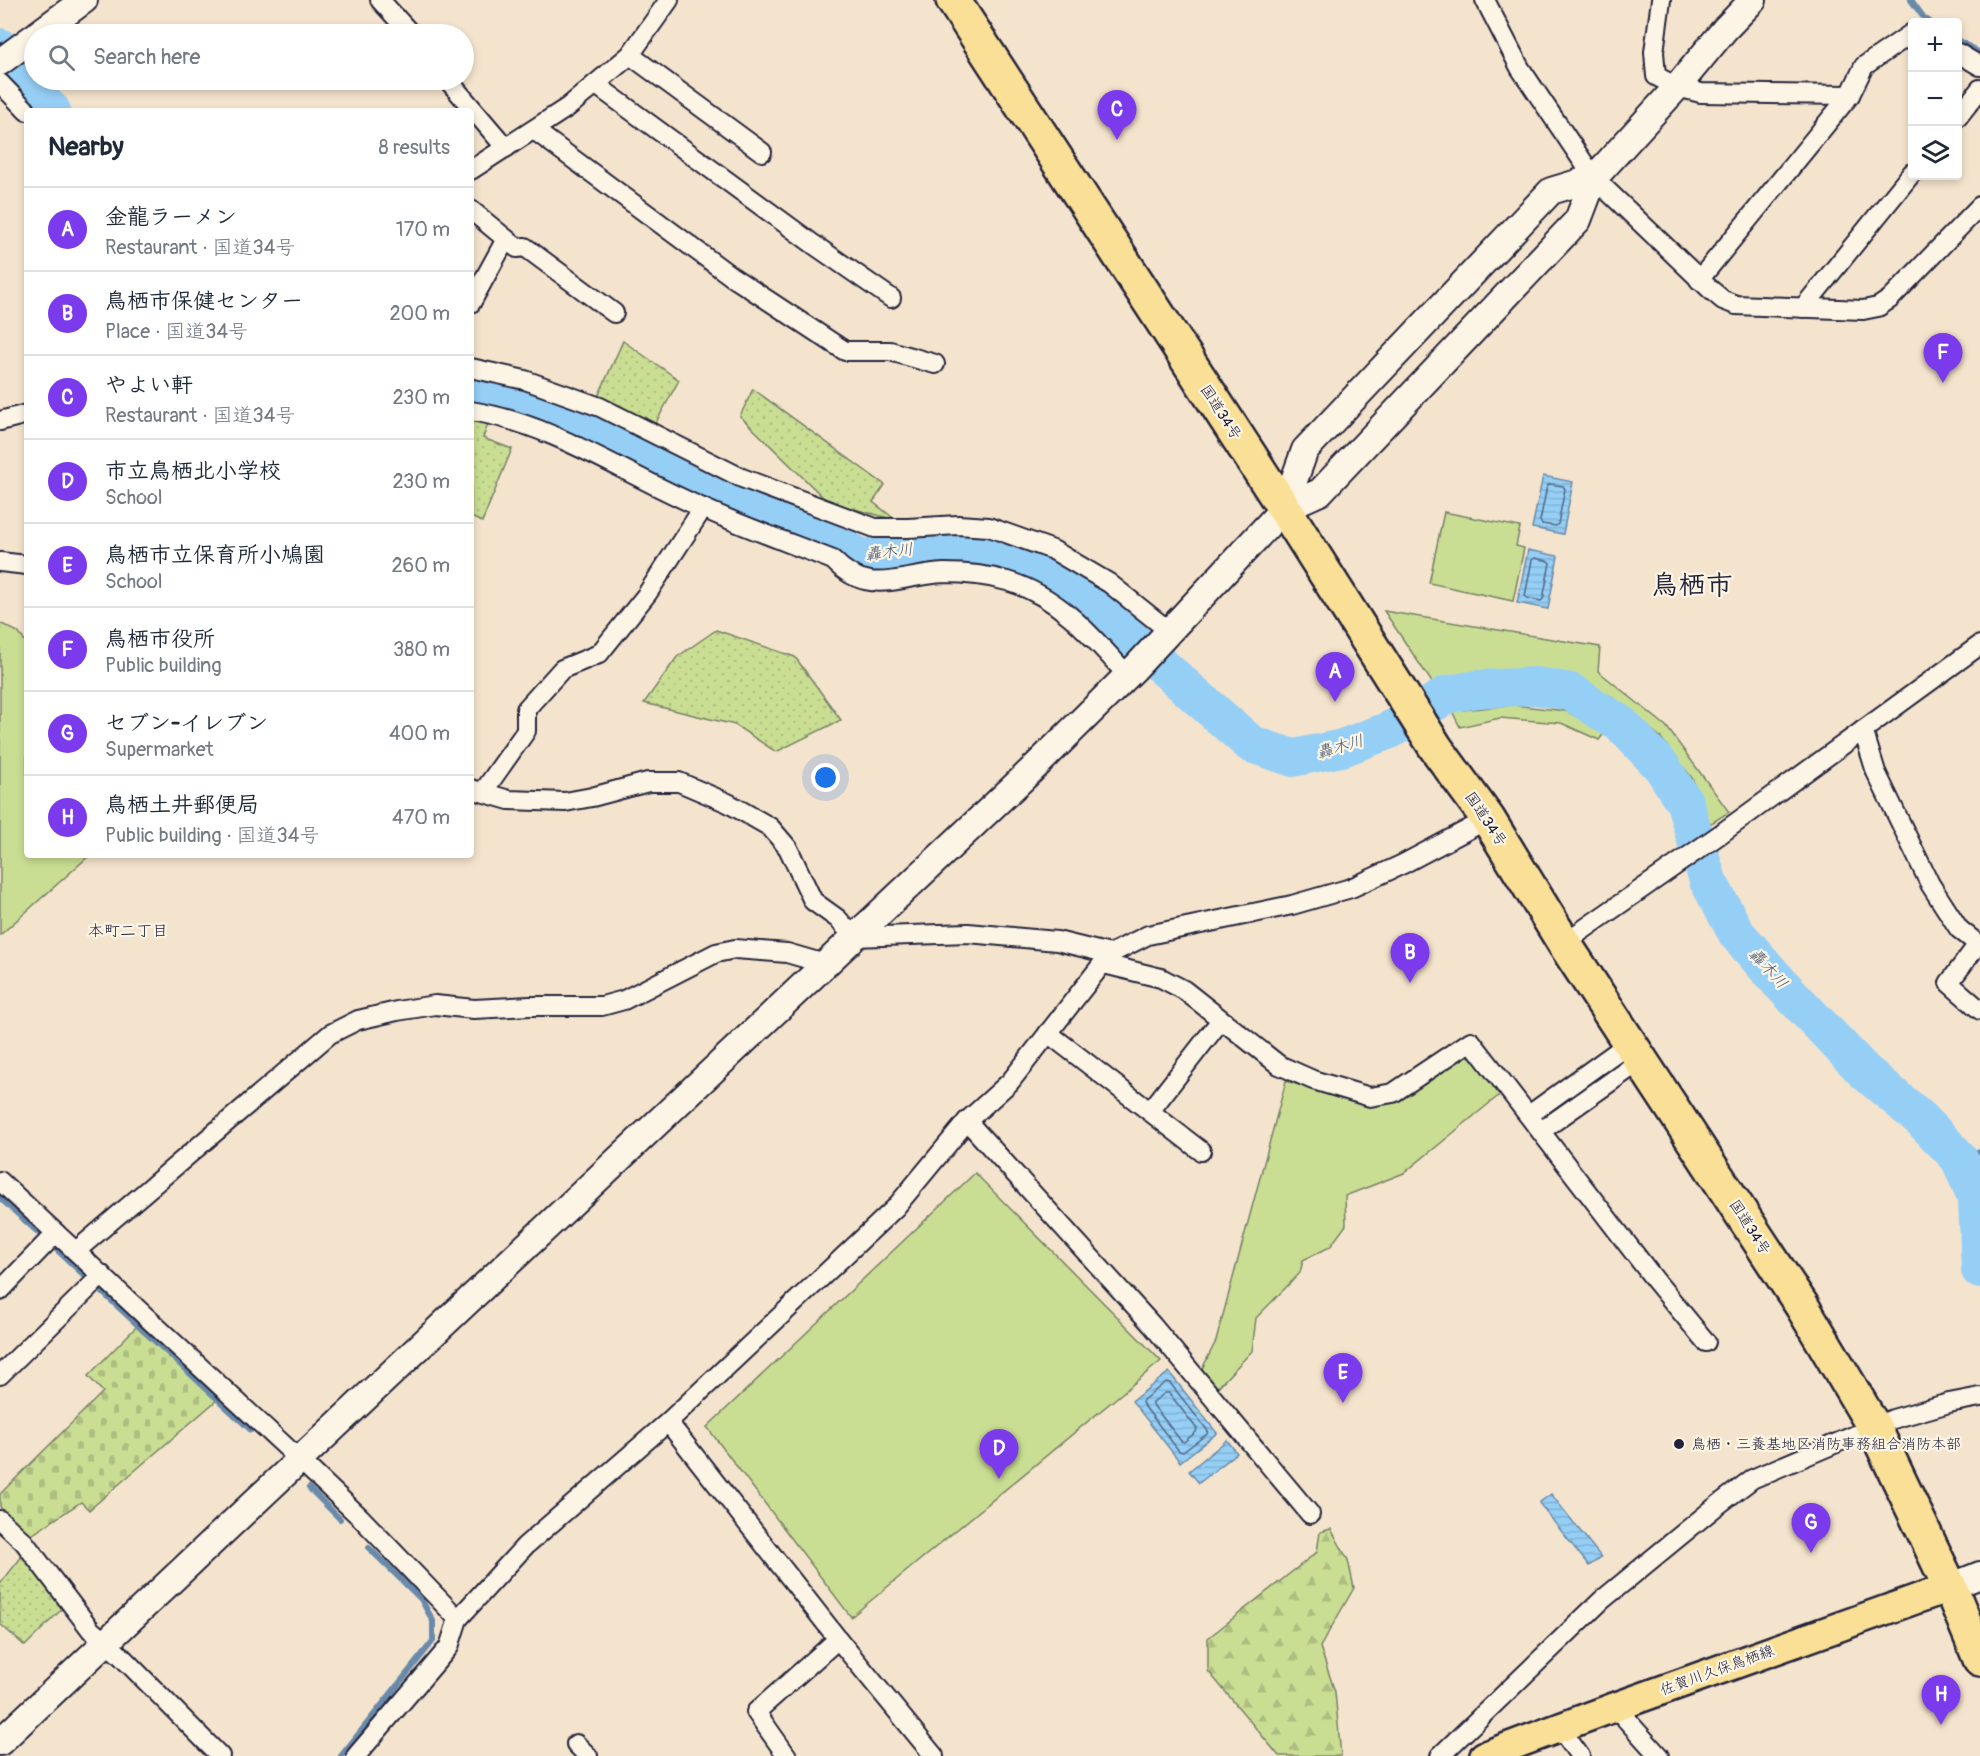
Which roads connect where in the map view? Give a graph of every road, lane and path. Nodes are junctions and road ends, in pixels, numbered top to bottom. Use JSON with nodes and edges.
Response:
{"nodes":[{"id":1,"x":84,"y":0,"type":"edge"},
{"id":2,"x":380,"y":0,"type":"edge"},
{"id":3,"x":669,"y":0,"type":"edge"},
{"id":4,"x":953,"y":0,"type":"edge"},
{"id":5,"x":1485,"y":0,"type":"edge"},
{"id":6,"x":1661,"y":0,"type":"edge"},
{"id":7,"x":1753,"y":0,"type":"edge"},
{"id":8,"x":52,"y":24,"type":"edge"},
{"id":9,"x":402,"y":24,"type":"edge"},
{"id":10,"x":1908,"y":36,"type":"edge"},
{"id":11,"x":24,"y":45,"type":"edge"},
{"id":12,"x":630,"y":55,"type":"junction"},
{"id":13,"x":1962,"y":55,"type":"edge"},
{"id":14,"x":0,"y":62,"type":"edge"},
{"id":15,"x":1980,"y":66,"type":"edge"},
{"id":16,"x":0,"y":83,"type":"edge"},
{"id":17,"x":595,"y":84,"type":"junction"},
{"id":18,"x":1677,"y":87,"type":"junction"},
{"id":19,"x":1980,"y":89,"type":"edge"},
{"id":20,"x":457,"y":90,"type":"edge"},
{"id":21,"x":1850,"y":95,"type":"junction"},
{"id":22,"x":24,"y":108,"type":"edge"},
{"id":23,"x":472,"y":108,"type":"edge"},
{"id":24,"x":474,"y":110,"type":"edge"},
{"id":25,"x":1962,"y":112,"type":"edge"},
{"id":26,"x":534,"y":129,"type":"junction"},
{"id":27,"x":506,"y":148,"type":"junction"},
{"id":28,"x":762,"y":152,"type":"dead end"},
{"id":29,"x":474,"y":168,"type":"edge"},
{"id":30,"x":1908,"y":177,"type":"edge"},
{"id":31,"x":1594,"y":178,"type":"junction"},
{"id":32,"x":1980,"y":206,"type":"edge"},
{"id":33,"x":474,"y":212,"type":"edge"},
{"id":34,"x":506,"y":239,"type":"junction"},
{"id":35,"x":1699,"y":280,"type":"junction"},
{"id":36,"x":474,"y":298,"type":"edge"},
{"id":37,"x":891,"y":298,"type":"dead end"},
{"id":38,"x":1803,"y":308,"type":"junction"},
{"id":39,"x":614,"y":313,"type":"dead end"},
{"id":40,"x":935,"y":364,"type":"dead end"},
{"id":41,"x":474,"y":369,"type":"edge"},
{"id":42,"x":474,"y":412,"type":"edge"},
{"id":43,"x":24,"y":415,"type":"edge"},
{"id":44,"x":1,"y":419,"type":"edge"},
{"id":45,"x":703,"y":508,"type":"junction"},
{"id":46,"x":1284,"y":508,"type":"junction"},
{"id":47,"x":1167,"y":634,"type":"junction"},
{"id":48,"x":1980,"y":645,"type":"edge"},
{"id":49,"x":1131,"y":671,"type":"junction"},
{"id":50,"x":1863,"y":730,"type":"junction"},
{"id":51,"x":477,"y":791,"type":"edge"},
{"id":52,"x":1488,"y":819,"type":"junction"},
{"id":53,"x":854,"y":937,"type":"junction"},
{"id":54,"x":1564,"y":943,"type":"junction"},
{"id":55,"x":1107,"y":959,"type":"junction"},
{"id":56,"x":825,"y":964,"type":"junction"},
{"id":57,"x":1980,"y":1010,"type":"edge"},
{"id":58,"x":1221,"y":1020,"type":"junction"},
{"id":59,"x":1048,"y":1033,"type":"junction"},
{"id":60,"x":1635,"y":1052,"type":"junction"},
{"id":61,"x":1151,"y":1110,"type":"junction"},
{"id":62,"x":1529,"y":1115,"type":"junction"},
{"id":63,"x":967,"y":1121,"type":"junction"},
{"id":64,"x":1541,"y":1131,"type":"junction"},
{"id":65,"x":1201,"y":1151,"type":"dead end"},
{"id":66,"x":0,"y":1181,"type":"edge"},
{"id":67,"x":56,"y":1233,"type":"junction"},
{"id":68,"x":76,"y":1251,"type":"junction"},
{"id":69,"x":102,"y":1275,"type":"junction"},
{"id":70,"x":0,"y":1291,"type":"edge"},
{"id":71,"x":1706,"y":1342,"type":"dead end"},
{"id":72,"x":0,"y":1375,"type":"edge"},
{"id":73,"x":1980,"y":1397,"type":"edge"},
{"id":74,"x":668,"y":1422,"type":"junction"},
{"id":75,"x":1874,"y":1427,"type":"junction"},
{"id":76,"x":299,"y":1459,"type":"junction"},
{"id":77,"x":1310,"y":1514,"type":"dead end"},
{"id":78,"x":0,"y":1521,"type":"edge"},
{"id":79,"x":1980,"y":1575,"type":"edge"},
{"id":80,"x":1950,"y":1587,"type":"junction"},
{"id":81,"x":458,"y":1618,"type":"junction"},
{"id":82,"x":838,"y":1639,"type":"junction"},
{"id":83,"x":104,"y":1642,"type":"junction"},
{"id":84,"x":1980,"y":1659,"type":"edge"},
{"id":85,"x":1615,"y":1707,"type":"junction"},
{"id":86,"x":1559,"y":1727,"type":"junction"},
{"id":87,"x":0,"y":1742,"type":"edge"},
{"id":88,"x":220,"y":1756,"type":"edge"},
{"id":89,"x":356,"y":1756,"type":"edge"},
{"id":90,"x":787,"y":1756,"type":"edge"},
{"id":91,"x":934,"y":1756,"type":"edge"},
{"id":92,"x":1440,"y":1756,"type":"edge"},
{"id":93,"x":1484,"y":1756,"type":"edge"},
{"id":94,"x":1580,"y":1756,"type":"edge"},
{"id":95,"x":1659,"y":1756,"type":"edge"}],
"edges":[{"from":1,"to":8,"type":"street"},
{"from":2,"to":9,"type":"street"},
{"from":3,"to":12,"type":"street"},
{"from":4,"to":46,"type":"highway","name":"国道34号"},
{"from":5,"to":31,"type":"street"},
{"from":6,"to":18,"type":"street"},
{"from":7,"to":18,"type":"street"},
{"from":10,"to":21,"type":"street"},
{"from":11,"to":14,"type":"street"},
{"from":12,"to":17,"type":"street"},
{"from":12,"to":28,"type":"street"},
{"from":13,"to":15,"type":"street"},
{"from":16,"to":22,"type":"street"},
{"from":17,"to":26,"type":"street"},
{"from":17,"to":37,"type":"street"},
{"from":18,"to":21,"type":"street"},
{"from":18,"to":31,"type":"street"},
{"from":19,"to":25,"type":"street"},
{"from":20,"to":23,"type":"street"},
{"from":21,"to":35,"type":"street"},
{"from":24,"to":27,"type":"street"},
{"from":26,"to":27,"type":"street"},
{"from":26,"to":40,"type":"street"},
{"from":27,"to":29,"type":"street"},
{"from":30,"to":38,"type":"street"},
{"from":31,"to":35,"type":"street"},
{"from":31,"to":46,"type":"street"},
{"from":31,"to":46,"type":"street"},
{"from":32,"to":38,"type":"street"},
{"from":33,"to":34,"type":"street"},
{"from":34,"to":36,"type":"street"},
{"from":34,"to":39,"type":"street"},
{"from":35,"to":38,"type":"street"},
{"from":41,"to":47,"type":"street"},
{"from":42,"to":45,"type":"street"},
{"from":43,"to":44,"type":"street"},
{"from":45,"to":49,"type":"street"},
{"from":45,"to":51,"type":"street"},
{"from":46,"to":47,"type":"street"},
{"from":46,"to":52,"type":"highway","name":"国道34号"},
{"from":47,"to":49,"type":"street"},
{"from":48,"to":50,"type":"street"},
{"from":49,"to":53,"type":"street"},
{"from":50,"to":54,"type":"street"},
{"from":50,"to":57,"type":"street"},
{"from":51,"to":53,"type":"street"},
{"from":52,"to":54,"type":"highway","name":"国道34号"},
{"from":52,"to":55,"type":"street"},
{"from":53,"to":55,"type":"street"},
{"from":53,"to":56,"type":"street"},
{"from":54,"to":60,"type":"highway","name":"国道34号"},
{"from":55,"to":58,"type":"street"},
{"from":55,"to":59,"type":"street"},
{"from":56,"to":68,"type":"street"},
{"from":56,"to":76,"type":"street"},
{"from":58,"to":61,"type":"street"},
{"from":58,"to":62,"type":"street"},
{"from":59,"to":61,"type":"street"},
{"from":59,"to":63,"type":"street"},
{"from":60,"to":62,"type":"street"},
{"from":60,"to":64,"type":"street"},
{"from":60,"to":75,"type":"highway","name":"国道34号"},
{"from":61,"to":65,"type":"street"},
{"from":62,"to":64,"type":"street"},
{"from":63,"to":74,"type":"street"},
{"from":63,"to":77,"type":"street"},
{"from":64,"to":71,"type":"street"},
{"from":66,"to":67,"type":"street"},
{"from":67,"to":68,"type":"street"},
{"from":67,"to":70,"type":"street"},
{"from":68,"to":69,"type":"street"},
{"from":69,"to":72,"type":"street"},
{"from":69,"to":76,"type":"street"},
{"from":73,"to":75,"type":"street"},
{"from":74,"to":81,"type":"street"},
{"from":74,"to":82,"type":"street"},
{"from":75,"to":80,"type":"highway","name":"国道34号"},
{"from":75,"to":92,"type":"street"},
{"from":76,"to":81,"type":"street"},
{"from":76,"to":83,"type":"street"},
{"from":78,"to":83,"type":"street"},
{"from":79,"to":80,"type":"street"},
{"from":80,"to":84,"type":"highway","name":"国道34号"},
{"from":80,"to":85,"type":"main road","name":"佐賀川久保鳥栖線"},
{"from":81,"to":89,"type":"street"},
{"from":82,"to":90,"type":"street"},
{"from":82,"to":91,"type":"street"},
{"from":83,"to":87,"type":"street"},
{"from":83,"to":88,"type":"street"},
{"from":85,"to":86,"type":"main road","name":"佐賀川久保鳥栖線"},
{"from":85,"to":95,"type":"street"},
{"from":86,"to":93,"type":"main road","name":"佐賀川久保鳥栖線"},
{"from":86,"to":94,"type":"street"}]}
